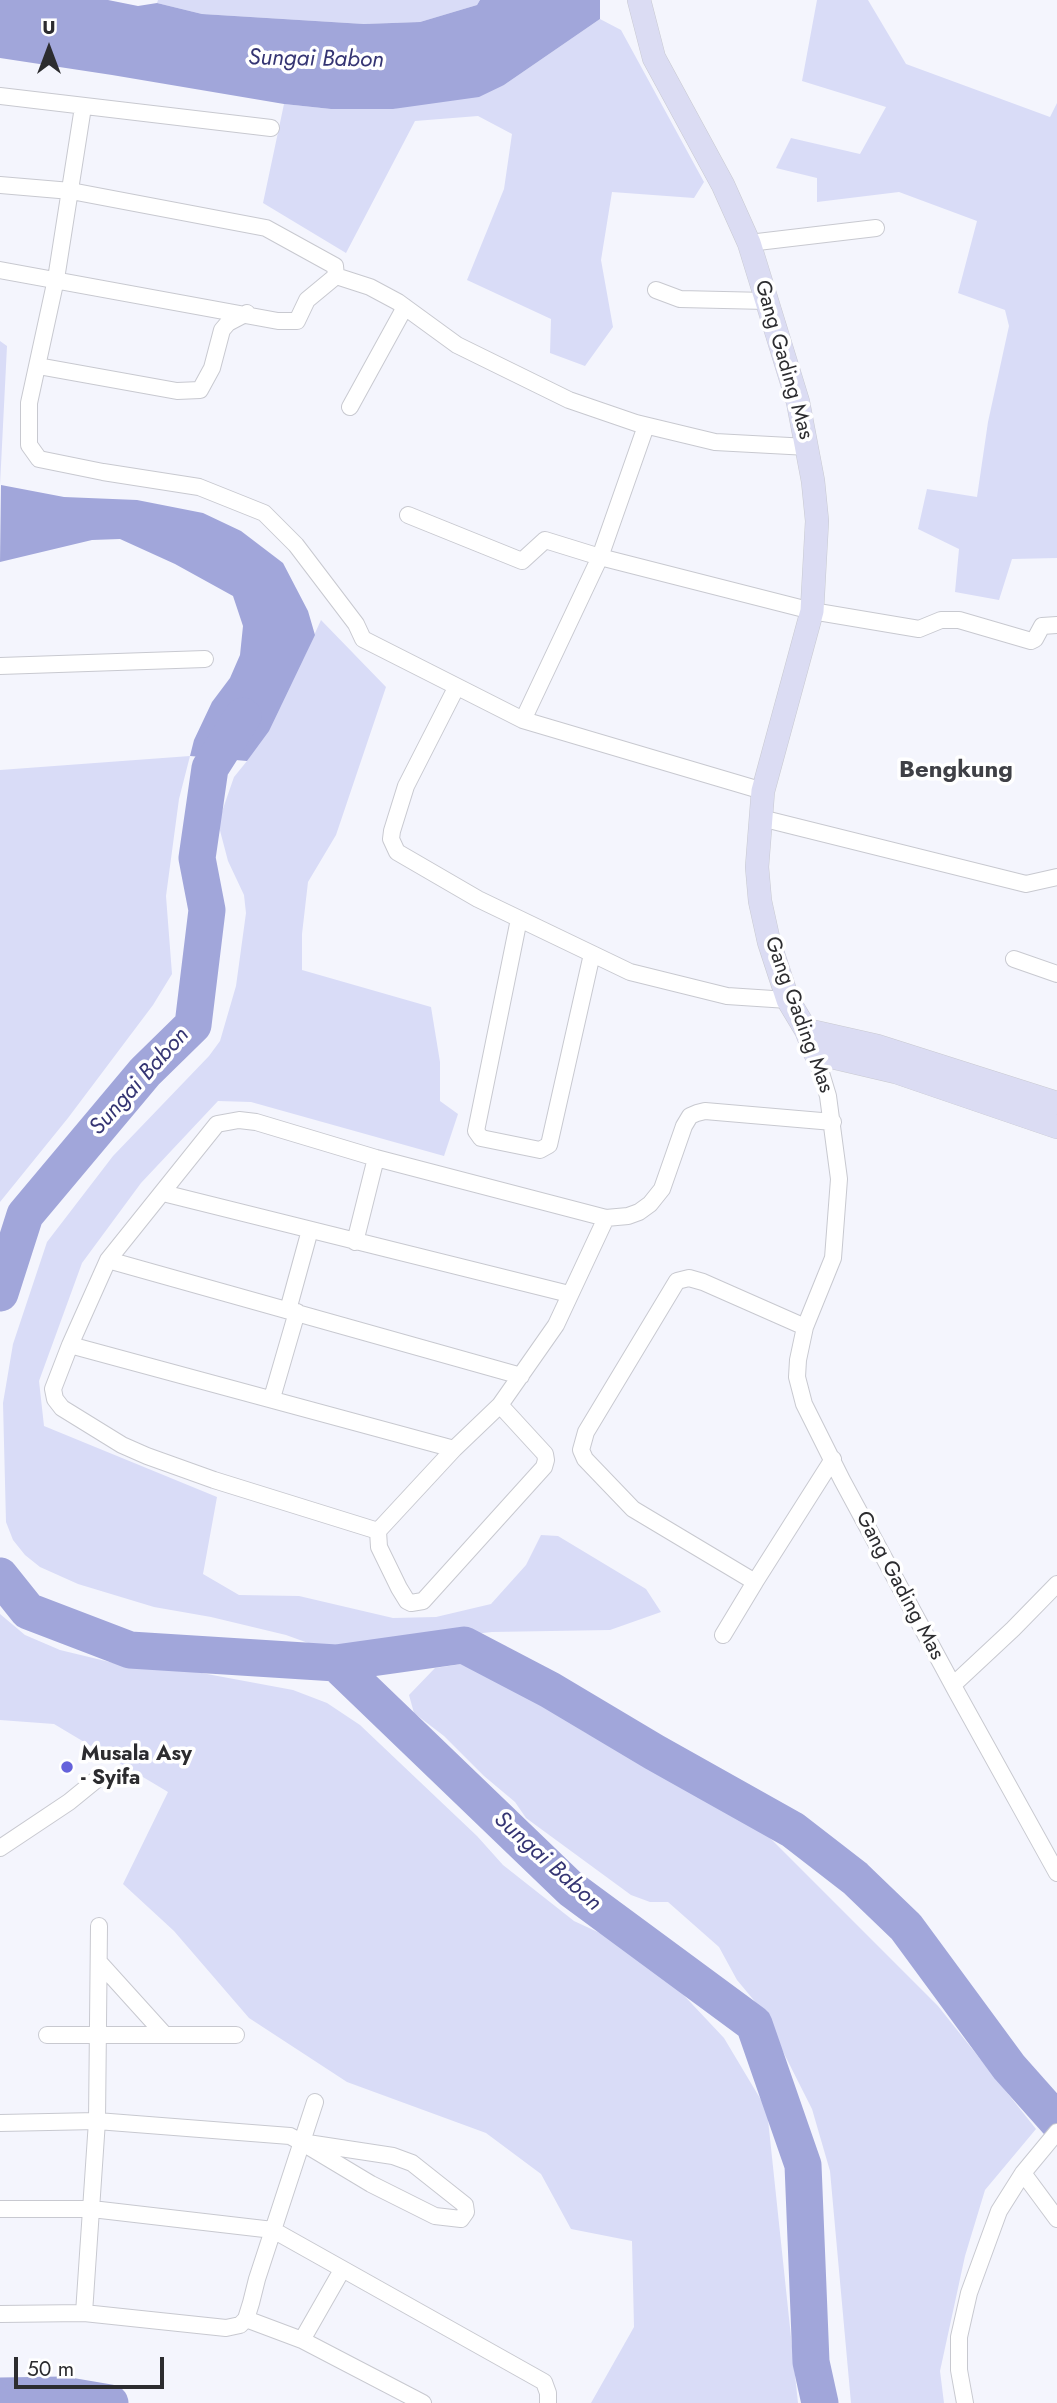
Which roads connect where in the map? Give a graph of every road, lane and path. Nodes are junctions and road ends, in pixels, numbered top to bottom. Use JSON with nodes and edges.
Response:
{"nodes":[{"id":1,"x":639,"y":0,"type":"edge"},
{"id":2,"x":0,"y":96,"type":"edge"},
{"id":3,"x":83,"y":107,"type":"junction"},
{"id":4,"x":271,"y":128,"type":"dead end"},
{"id":5,"x":0,"y":184,"type":"edge"},
{"id":6,"x":71,"y":191,"type":"junction"},
{"id":7,"x":876,"y":228,"type":"dead end"},
{"id":8,"x":749,"y":243,"type":"junction"},
{"id":9,"x":0,"y":270,"type":"edge"},
{"id":10,"x":336,"y":276,"type":"junction"},
{"id":11,"x":56,"y":279,"type":"junction"},
{"id":12,"x":656,"y":290,"type":"dead end"},
{"id":13,"x":767,"y":301,"type":"junction"},
{"id":14,"x":405,"y":307,"type":"junction"},
{"id":15,"x":247,"y":313,"type":"junction"},
{"id":16,"x":38,"y":366,"type":"junction"},
{"id":17,"x":350,"y":407,"type":"dead end"},
{"id":18,"x":646,"y":426,"type":"junction"},
{"id":19,"x":808,"y":447,"type":"junction"},
{"id":20,"x":408,"y":515,"type":"dead end"},
{"id":21,"x":600,"y":557,"type":"junction"},
{"id":22,"x":812,"y":611,"type":"junction"},
{"id":23,"x":1057,"y":625,"type":"edge"},
{"id":24,"x":205,"y":659,"type":"dead end"},
{"id":25,"x":0,"y":666,"type":"edge"},
{"id":26,"x":456,"y":688,"type":"junction"},
{"id":27,"x":523,"y":720,"type":"junction"},
{"id":28,"x":763,"y":791,"type":"junction"},
{"id":29,"x":761,"y":818,"type":"junction"},
{"id":30,"x":1057,"y":877,"type":"edge"},
{"id":31,"x":519,"y":919,"type":"junction"},
{"id":32,"x":592,"y":954,"type":"junction"},
{"id":33,"x":1014,"y":959,"type":"dead end"},
{"id":34,"x":1057,"y":974,"type":"edge"},
{"id":35,"x":788,"y":999,"type":"junction"},
{"id":36,"x":806,"y":1030,"type":"junction"},
{"id":37,"x":815,"y":1053,"type":"junction"},
{"id":38,"x":1057,"y":1103,"type":"edge"},
{"id":39,"x":834,"y":1122,"type":"junction"},
{"id":40,"x":1057,"y":1127,"type":"edge"},
{"id":41,"x":376,"y":1158,"type":"junction"},
{"id":42,"x":163,"y":1194,"type":"junction"},
{"id":43,"x":606,"y":1218,"type":"junction"},
{"id":44,"x":310,"y":1230,"type":"junction"},
{"id":45,"x":355,"y":1242,"type":"junction"},
{"id":46,"x":108,"y":1260,"type":"junction"},
{"id":47,"x":569,"y":1294,"type":"junction"},
{"id":48,"x":293,"y":1311,"type":"junction"},
{"id":49,"x":805,"y":1327,"type":"junction"},
{"id":50,"x":70,"y":1345,"type":"junction"},
{"id":51,"x":521,"y":1376,"type":"junction"},
{"id":52,"x":272,"y":1398,"type":"junction"},
{"id":53,"x":500,"y":1405,"type":"junction"},
{"id":54,"x":454,"y":1449,"type":"junction"},
{"id":55,"x":833,"y":1459,"type":"junction"},
{"id":56,"x":378,"y":1531,"type":"junction"},
{"id":57,"x":755,"y":1582,"type":"junction"},
{"id":58,"x":1057,"y":1584,"type":"edge"},
{"id":59,"x":723,"y":1635,"type":"dead end"},
{"id":60,"x":953,"y":1685,"type":"junction"},
{"id":61,"x":96,"y":1780,"type":"dead end"},
{"id":62,"x":0,"y":1848,"type":"edge"},
{"id":63,"x":1057,"y":1873,"type":"edge"},
{"id":64,"x":99,"y":1926,"type":"dead end"},
{"id":65,"x":99,"y":1962,"type":"junction"},
{"id":66,"x":47,"y":2035,"type":"dead end"},
{"id":67,"x":97,"y":2035,"type":"junction"},
{"id":68,"x":164,"y":2035,"type":"junction"},
{"id":69,"x":236,"y":2035,"type":"dead end"},
{"id":70,"x":315,"y":2102,"type":"dead end"},
{"id":71,"x":97,"y":2121,"type":"junction"},
{"id":72,"x":0,"y":2123,"type":"edge"},
{"id":73,"x":1057,"y":2132,"type":"edge"},
{"id":74,"x":301,"y":2142,"type":"junction"},
{"id":75,"x":1023,"y":2173,"type":"junction"},
{"id":76,"x":0,"y":2209,"type":"edge"},
{"id":77,"x":92,"y":2209,"type":"junction"},
{"id":78,"x":1057,"y":2219,"type":"edge"},
{"id":79,"x":273,"y":2230,"type":"junction"},
{"id":80,"x":342,"y":2270,"type":"junction"},
{"id":81,"x":84,"y":2313,"type":"junction"},
{"id":82,"x":0,"y":2314,"type":"edge"},
{"id":83,"x":246,"y":2319,"type":"junction"},
{"id":84,"x":302,"y":2340,"type":"junction"},
{"id":85,"x":423,"y":2403,"type":"edge"},
{"id":86,"x":548,"y":2403,"type":"edge"},
{"id":87,"x":965,"y":2403,"type":"edge"}],
"edges":[{"from":1,"to":8,"type":"street","name":"Gang Gading Mas"},
{"from":2,"to":3,"type":"street"},
{"from":3,"to":4,"type":"street"},
{"from":3,"to":6,"type":"street"},
{"from":5,"to":6,"type":"street"},
{"from":6,"to":10,"type":"street"},
{"from":6,"to":11,"type":"street"},
{"from":7,"to":8,"type":"street"},
{"from":8,"to":13,"type":"street","name":"Gang Gading Mas"},
{"from":9,"to":11,"type":"street"},
{"from":10,"to":14,"type":"street"},
{"from":10,"to":15,"type":"street"},
{"from":11,"to":15,"type":"street"},
{"from":11,"to":16,"type":"street"},
{"from":12,"to":13,"type":"street"},
{"from":13,"to":19,"type":"street","name":"Gang Gading Mas"},
{"from":14,"to":17,"type":"street"},
{"from":14,"to":18,"type":"street"},
{"from":15,"to":16,"type":"street"},
{"from":16,"to":26,"type":"street"},
{"from":18,"to":19,"type":"street"},
{"from":18,"to":21,"type":"street"},
{"from":19,"to":22,"type":"street","name":"Gang Gading Mas"},
{"from":20,"to":21,"type":"street"},
{"from":21,"to":22,"type":"street"},
{"from":21,"to":27,"type":"street"},
{"from":22,"to":23,"type":"street"},
{"from":22,"to":28,"type":"street","name":"Gang Gading Mas"},
{"from":24,"to":25,"type":"street"},
{"from":26,"to":27,"type":"street"},
{"from":26,"to":31,"type":"street"},
{"from":27,"to":28,"type":"street"},
{"from":28,"to":29,"type":"street","name":"Gang Gading Mas"},
{"from":29,"to":30,"type":"street"},
{"from":29,"to":35,"type":"street","name":"Gang Gading Mas"},
{"from":31,"to":32,"type":"street"},
{"from":31,"to":32,"type":"street"},
{"from":32,"to":35,"type":"street"},
{"from":33,"to":34,"type":"street"},
{"from":35,"to":36,"type":"street","name":"Gang Gading Mas"},
{"from":36,"to":37,"type":"street","name":"Gang Gading Mas"},
{"from":36,"to":38,"type":"street"},
{"from":37,"to":39,"type":"street","name":"Gang Gading Mas"},
{"from":37,"to":40,"type":"street"},
{"from":39,"to":43,"type":"street"},
{"from":39,"to":49,"type":"street","name":"Gang Gading Mas"},
{"from":41,"to":42,"type":"street"},
{"from":41,"to":43,"type":"street"},
{"from":41,"to":45,"type":"street"},
{"from":42,"to":44,"type":"street"},
{"from":42,"to":46,"type":"street"},
{"from":43,"to":47,"type":"street"},
{"from":44,"to":45,"type":"street"},
{"from":44,"to":48,"type":"street"},
{"from":45,"to":47,"type":"street"},
{"from":46,"to":48,"type":"street"},
{"from":46,"to":50,"type":"street"},
{"from":47,"to":51,"type":"street"},
{"from":48,"to":51,"type":"street"},
{"from":48,"to":52,"type":"street"},
{"from":49,"to":55,"type":"street","name":"Gang Gading Mas"},
{"from":49,"to":57,"type":"street"},
{"from":50,"to":52,"type":"street"},
{"from":50,"to":56,"type":"street"},
{"from":51,"to":53,"type":"street"},
{"from":52,"to":54,"type":"street"},
{"from":53,"to":54,"type":"street"},
{"from":53,"to":56,"type":"street"},
{"from":54,"to":56,"type":"street"},
{"from":55,"to":57,"type":"street"},
{"from":55,"to":60,"type":"street","name":"Gang Gading Mas"},
{"from":57,"to":59,"type":"street"},
{"from":58,"to":60,"type":"street"},
{"from":60,"to":63,"type":"street","name":"Gang Gading Mas"},
{"from":61,"to":62,"type":"street"},
{"from":64,"to":65,"type":"street"},
{"from":65,"to":67,"type":"street"},
{"from":65,"to":68,"type":"street"},
{"from":66,"to":67,"type":"street"},
{"from":67,"to":68,"type":"street"},
{"from":67,"to":71,"type":"street"},
{"from":68,"to":69,"type":"street"},
{"from":70,"to":74,"type":"street"},
{"from":71,"to":72,"type":"street"},
{"from":71,"to":74,"type":"street"},
{"from":71,"to":77,"type":"street"},
{"from":73,"to":75,"type":"street"},
{"from":74,"to":74,"type":"street"},
{"from":74,"to":79,"type":"street"},
{"from":75,"to":78,"type":"street"},
{"from":75,"to":87,"type":"street"},
{"from":76,"to":77,"type":"street"},
{"from":77,"to":79,"type":"street"},
{"from":77,"to":81,"type":"street"},
{"from":79,"to":80,"type":"street"},
{"from":79,"to":83,"type":"street"},
{"from":80,"to":84,"type":"street"},
{"from":80,"to":86,"type":"street"},
{"from":81,"to":82,"type":"street"},
{"from":81,"to":83,"type":"street"},
{"from":83,"to":84,"type":"street"},
{"from":84,"to":85,"type":"street"}]}
